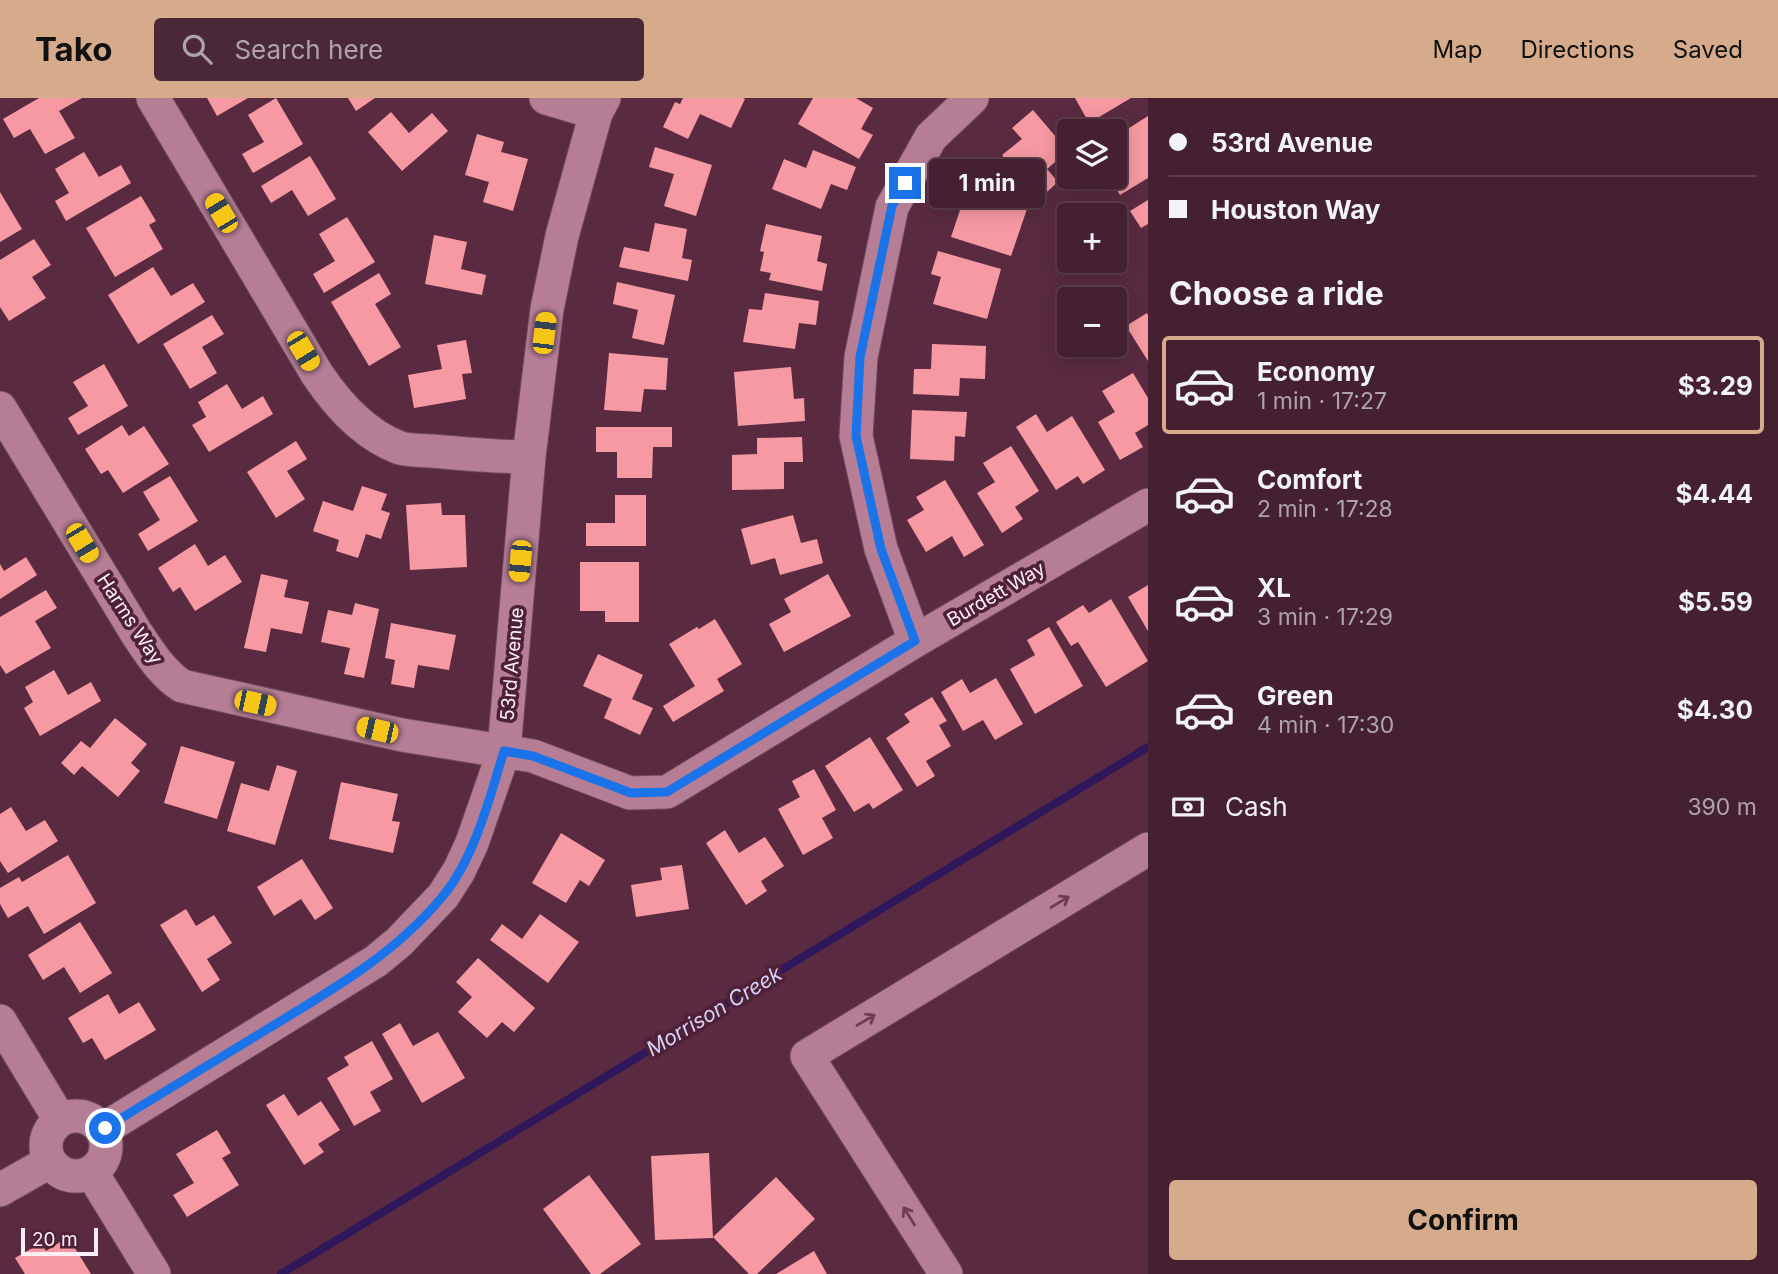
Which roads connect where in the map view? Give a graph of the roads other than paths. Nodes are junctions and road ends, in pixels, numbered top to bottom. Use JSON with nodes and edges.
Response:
{"nodes":[{"id":1,"x":153,"y":98,"type":"edge"},
{"id":2,"x":546,"y":98,"type":"edge"},
{"id":3,"x":972,"y":98,"type":"edge"},
{"id":4,"x":600,"y":105,"type":"edge"},
{"id":5,"x":0,"y":408,"type":"edge"},
{"id":6,"x":529,"y":457,"type":"junction"},
{"id":7,"x":1148,"y":505,"type":"edge"},
{"id":8,"x":915,"y":641,"type":"junction"},
{"id":9,"x":504,"y":751,"type":"junction"},
{"id":10,"x":1148,"y":849,"type":"edge"},
{"id":11,"x":0,"y":1021,"type":"edge"},
{"id":12,"x":60,"y":1120,"type":"junction"},
{"id":13,"x":102,"y":1130,"type":"junction"},
{"id":14,"x":49,"y":1162,"type":"junction"},
{"id":15,"x":92,"y":1173,"type":"junction"},
{"id":16,"x":0,"y":1190,"type":"edge"},
{"id":17,"x":154,"y":1274,"type":"edge"},
{"id":18,"x":946,"y":1274,"type":"edge"}],
"edges":[{"from":1,"to":6,"type":"street"},
{"from":2,"to":4,"type":"street"},
{"from":3,"to":8,"type":"street"},
{"from":4,"to":6,"type":"street","name":"53rd Avenue"},
{"from":5,"to":9,"type":"street","name":"Harms Way"},
{"from":6,"to":9,"type":"street","name":"53rd Avenue"},
{"from":7,"to":8,"type":"street","name":"Burdett Way"},
{"from":8,"to":9,"type":"street","name":"Burdett Way"},
{"from":9,"to":13,"type":"street","name":"53rd Avenue"},
{"from":18,"to":10,"type":"street","one_way":true},
{"from":11,"to":12,"type":"street"},
{"from":12,"to":13,"type":"street"},
{"from":12,"to":14,"type":"street"},
{"from":13,"to":15,"type":"street"},
{"from":14,"to":15,"type":"street"},
{"from":14,"to":16,"type":"street"},
{"from":15,"to":17,"type":"street"}]}
